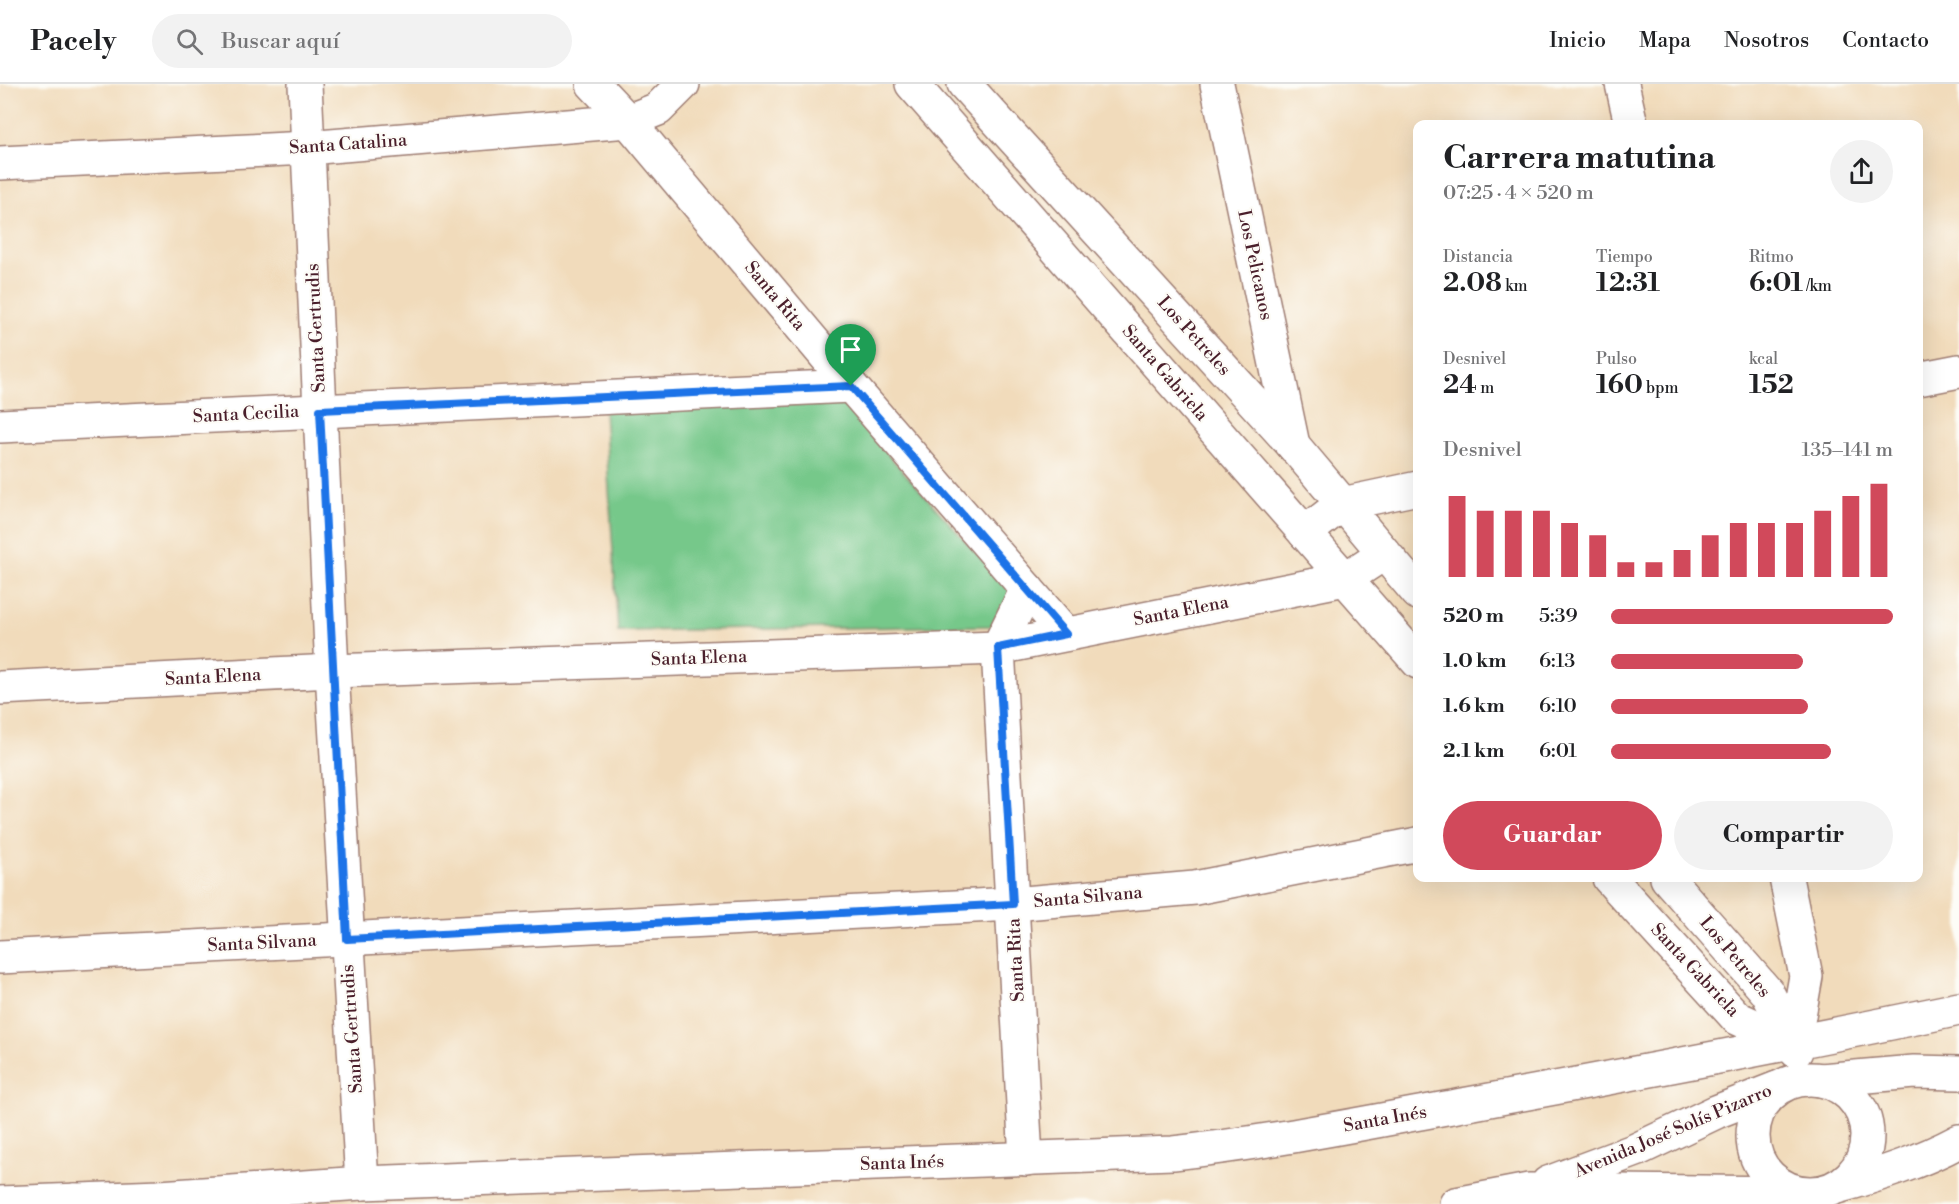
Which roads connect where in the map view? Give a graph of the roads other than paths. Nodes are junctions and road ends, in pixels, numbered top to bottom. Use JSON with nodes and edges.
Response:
{"nodes":[{"id":1,"x":305,"y":84,"type":"edge"},
{"id":2,"x":593,"y":84,"type":"edge"},
{"id":3,"x":683,"y":84,"type":"edge"},
{"id":4,"x":912,"y":84,"type":"edge"},
{"id":5,"x":964,"y":84,"type":"edge"},
{"id":6,"x":1217,"y":84,"type":"edge"},
{"id":7,"x":1622,"y":84,"type":"edge"},
{"id":8,"x":1629,"y":120,"type":"edge"},
{"id":9,"x":628,"y":121,"type":"junction"},
{"id":10,"x":307,"y":148,"type":"junction"},
{"id":11,"x":0,"y":163,"type":"edge"},
{"id":12,"x":1959,"y":371,"type":"edge"},
{"id":13,"x":1923,"y":378,"type":"edge"},
{"id":14,"x":851,"y":386,"type":"junction"},
{"id":15,"x":320,"y":410,"type":"junction"},
{"id":16,"x":0,"y":426,"type":"edge"},
{"id":17,"x":1293,"y":445,"type":"junction"},
{"id":18,"x":1413,"y":489,"type":"edge"},
{"id":19,"x":1342,"y":504,"type":"junction"},
{"id":20,"x":1305,"y":533,"type":"junction"},
{"id":21,"x":1383,"y":554,"type":"junction"},
{"id":22,"x":1345,"y":579,"type":"junction"},
{"id":23,"x":1413,"y":587,"type":"edge"},
{"id":24,"x":1027,"y":589,"type":"junction"},
{"id":25,"x":1066,"y":634,"type":"junction"},
{"id":26,"x":998,"y":648,"type":"junction"},
{"id":27,"x":1413,"y":656,"type":"edge"},
{"id":28,"x":333,"y":671,"type":"junction"},
{"id":29,"x":0,"y":688,"type":"edge"},
{"id":30,"x":1413,"y":845,"type":"edge"},
{"id":31,"x":1613,"y":882,"type":"edge"},
{"id":32,"x":1671,"y":882,"type":"edge"},
{"id":33,"x":1787,"y":882,"type":"edge"},
{"id":34,"x":1013,"y":904,"type":"junction"},
{"id":35,"x":347,"y":939,"type":"junction"},
{"id":36,"x":0,"y":957,"type":"edge"},
{"id":37,"x":1959,"y":1009,"type":"edge"},
{"id":38,"x":1794,"y":1044,"type":"junction"},
{"id":39,"x":1959,"y":1073,"type":"edge"},
{"id":40,"x":1803,"y":1082,"type":"junction"},
{"id":41,"x":1959,"y":1141,"type":"edge"},
{"id":42,"x":1026,"y":1159,"type":"junction"},
{"id":43,"x":362,"y":1183,"type":"junction"},
{"id":44,"x":1530,"y":1190,"type":"junction"},
{"id":45,"x":1821,"y":1190,"type":"junction"},
{"id":46,"x":157,"y":1201,"type":"edge"},
{"id":47,"x":80,"y":1202,"type":"edge"},
{"id":48,"x":0,"y":1203,"type":"edge"},
{"id":49,"x":1456,"y":1204,"type":"edge"}],
"edges":[{"from":1,"to":10,"type":"street","name":"Santa Gertrudis"},
{"from":2,"to":9,"type":"street","name":"Santa Rita"},
{"from":3,"to":9,"type":"street","name":"Santa Catalina"},
{"from":4,"to":20,"type":"street","name":"Santa Gabriela"},
{"from":5,"to":17,"type":"street","name":"Los Petreles"},
{"from":6,"to":17,"type":"street","name":"Los Pelicanos"},
{"from":7,"to":8,"type":"street"},
{"from":9,"to":10,"type":"street","name":"Santa Catalina"},
{"from":9,"to":14,"type":"street","name":"Santa Rita"},
{"from":10,"to":11,"type":"street","name":"Santa Catalina"},
{"from":10,"to":15,"type":"street","name":"Santa Gertrudis"},
{"from":12,"to":13,"type":"street"},
{"from":14,"to":15,"type":"street","name":"Santa Cecilia"},
{"from":14,"to":24,"type":"street","name":"Santa Rita"},
{"from":15,"to":16,"type":"street","name":"Santa Cecilia"},
{"from":15,"to":28,"type":"street","name":"Santa Gertrudis"},
{"from":17,"to":19,"type":"street","name":"Los Petreles"},
{"from":18,"to":19,"type":"street"},
{"from":19,"to":20,"type":"street"},
{"from":19,"to":21,"type":"street","name":"Los Petreles"},
{"from":20,"to":22,"type":"street","name":"Santa Gabriela"},
{"from":21,"to":22,"type":"street","name":"Santa Elena"},
{"from":21,"to":23,"type":"street","name":"Los Petreles"},
{"from":22,"to":25,"type":"street","name":"Santa Elena"},
{"from":22,"to":27,"type":"street","name":"Santa Gabriela"},
{"from":24,"to":25,"type":"street","name":"Santa Rita"},
{"from":24,"to":26,"type":"street","name":"Santa Rita"},
{"from":25,"to":26,"type":"street","name":"Santa Elena"},
{"from":26,"to":28,"type":"street","name":"Santa Elena"},
{"from":26,"to":34,"type":"street","name":"Santa Rita"},
{"from":28,"to":29,"type":"street","name":"Santa Elena"},
{"from":28,"to":35,"type":"street","name":"Santa Gertrudis"},
{"from":30,"to":34,"type":"street","name":"Santa Silvana"},
{"from":31,"to":38,"type":"street","name":"Santa Gabriela"},
{"from":32,"to":38,"type":"street","name":"Los Petreles"},
{"from":33,"to":38,"type":"street"},
{"from":34,"to":35,"type":"street","name":"Santa Silvana"},
{"from":34,"to":42,"type":"street","name":"Santa Rita"},
{"from":35,"to":36,"type":"street","name":"Santa Silvana"},
{"from":35,"to":43,"type":"street","name":"Santa Gertrudis"},
{"from":37,"to":38,"type":"street"},
{"from":38,"to":40,"type":"street"},
{"from":38,"to":42,"type":"street","name":"Santa Inés"},
{"from":39,"to":40,"type":"street","name":"Avenida José Solís Pizarro"},
{"from":40,"to":44,"type":"street","name":"Avenida José Solís Pizarro"},
{"from":40,"to":45,"type":"street"},
{"from":40,"to":45,"type":"street","name":"Avenida José Solís Pizarro"},
{"from":41,"to":45,"type":"street","name":"Avenida José Solís Pizarro"},
{"from":42,"to":43,"type":"street","name":"Santa Inés"},
{"from":43,"to":46,"type":"street","name":"Santa Inés"},
{"from":44,"to":45,"type":"street","name":"Avenida José Solís Pizarro"},
{"from":44,"to":49,"type":"street","name":"Avenida José Solís Pizarro"},
{"from":46,"to":47,"type":"street","name":"Santa Inés"},
{"from":47,"to":48,"type":"street","name":"Santa Inés"}]}
